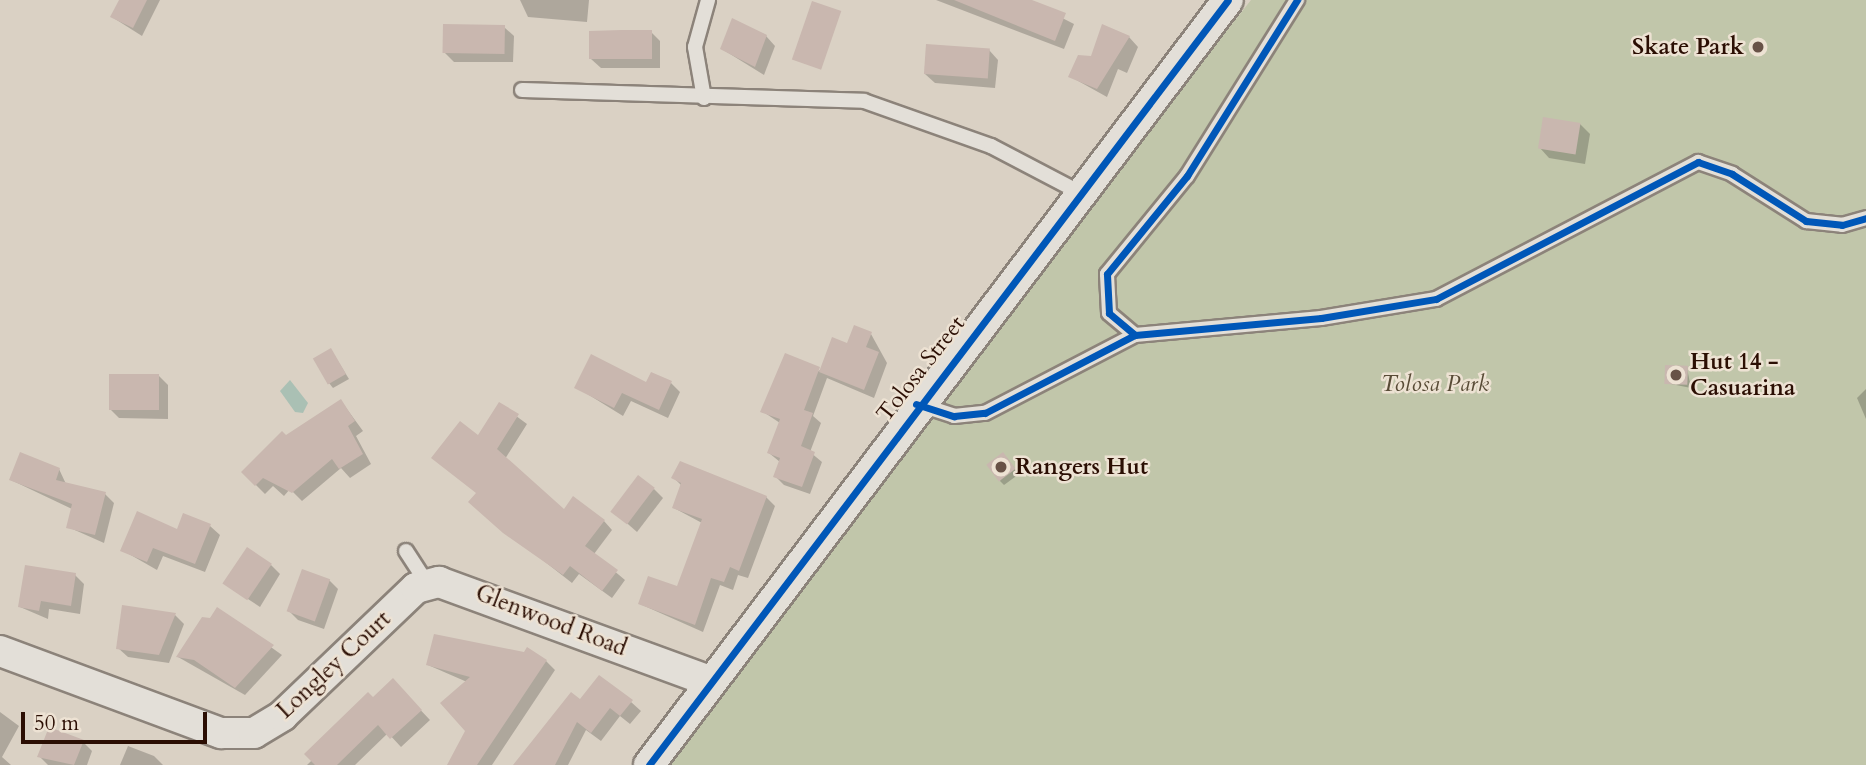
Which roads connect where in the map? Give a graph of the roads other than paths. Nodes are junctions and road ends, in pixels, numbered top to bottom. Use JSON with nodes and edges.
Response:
{"nodes":[{"id":1,"x":708,"y":0,"type":"edge"},
{"id":2,"x":1228,"y":0,"type":"edge"},
{"id":3,"x":1297,"y":0,"type":"edge"},
{"id":4,"x":522,"y":90,"type":"dead end"},
{"id":5,"x":704,"y":98,"type":"junction"},
{"id":6,"x":1083,"y":194,"type":"junction"},
{"id":7,"x":1866,"y":218,"type":"edge"},
{"id":8,"x":1135,"y":335,"type":"junction"},
{"id":9,"x":916,"y":404,"type":"junction"},
{"id":10,"x":406,"y":551,"type":"dead end"},
{"id":11,"x":426,"y":583,"type":"junction"},
{"id":12,"x":0,"y":651,"type":"edge"},
{"id":13,"x":710,"y":681,"type":"junction"},
{"id":14,"x":649,"y":765,"type":"edge"}],
"edges":[{"from":1,"to":5,"type":"lane"},
{"from":2,"to":6,"type":"street","name":"Tolosa Street"},
{"from":3,"to":8,"type":"lane"},
{"from":4,"to":5,"type":"lane"},
{"from":5,"to":6,"type":"lane"},
{"from":6,"to":9,"type":"street","name":"Tolosa Street"},
{"from":7,"to":8,"type":"lane"},
{"from":8,"to":9,"type":"lane"},
{"from":9,"to":13,"type":"street","name":"Tolosa Street"},
{"from":10,"to":11,"type":"lane"},
{"from":11,"to":12,"type":"street","name":"Longley Court"},
{"from":11,"to":13,"type":"street","name":"Glenwood Road"},
{"from":13,"to":14,"type":"street","name":"Tolosa Street"}]}
